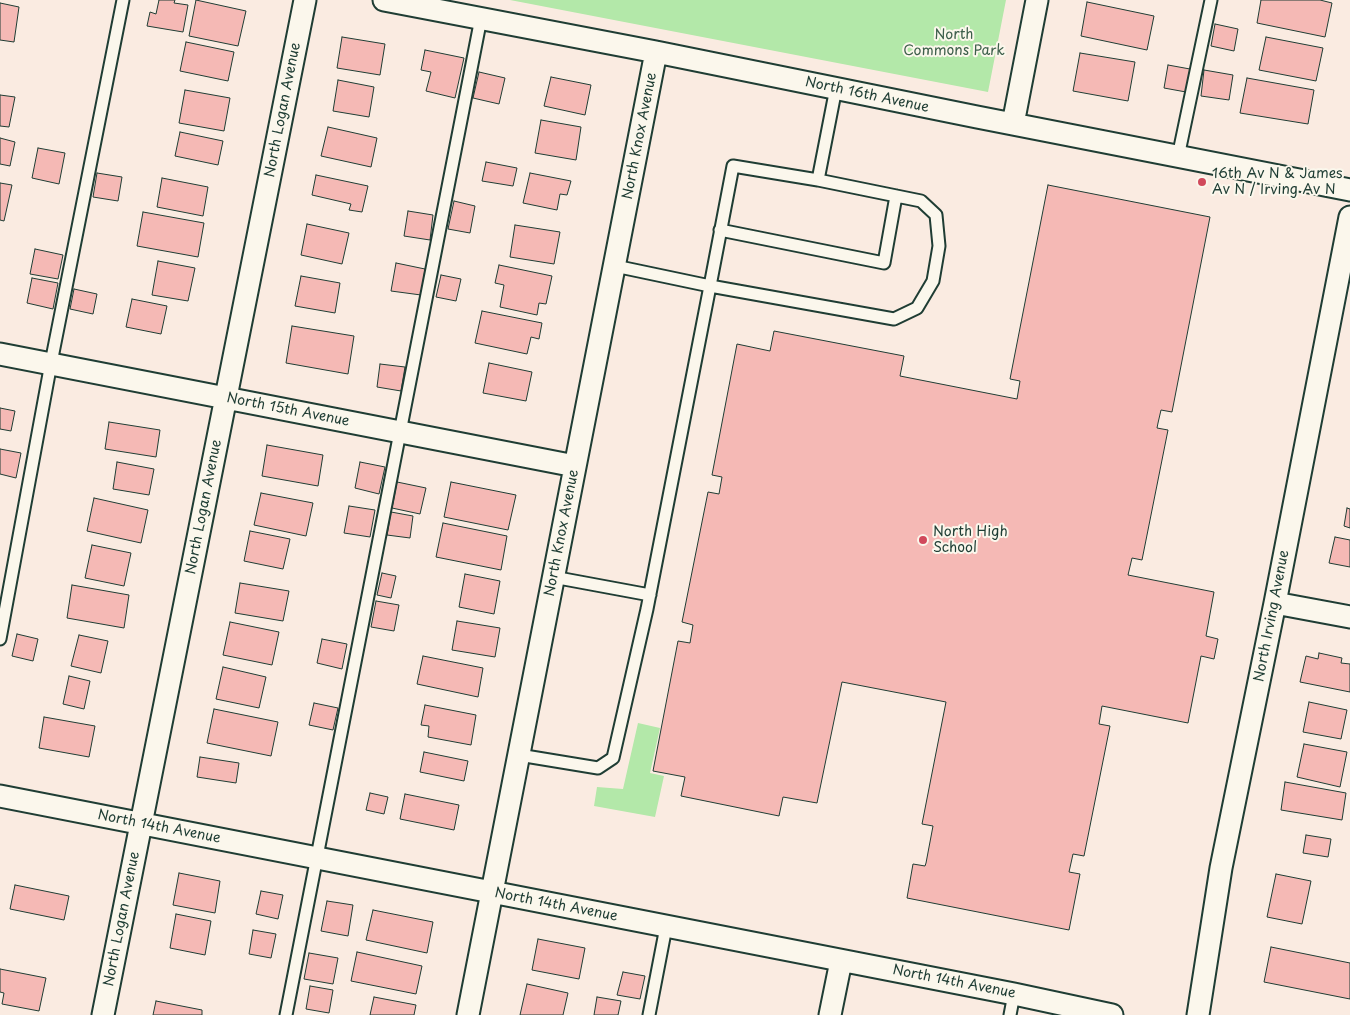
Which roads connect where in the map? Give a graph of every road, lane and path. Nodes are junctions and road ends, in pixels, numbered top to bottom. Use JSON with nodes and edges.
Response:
{"nodes":[{"id":1,"x":122,"y":0,"type":"edge"},
{"id":2,"x":305,"y":0,"type":"edge"},
{"id":3,"x":384,"y":0,"type":"edge"},
{"id":4,"x":1037,"y":0,"type":"edge"},
{"id":5,"x":1211,"y":0,"type":"edge"},
{"id":6,"x":480,"y":18,"type":"junction"},
{"id":7,"x":656,"y":52,"type":"junction"},
{"id":8,"x":836,"y":88,"type":"junction"},
{"id":9,"x":1013,"y":124,"type":"junction"},
{"id":10,"x":1178,"y":157,"type":"junction"},
{"id":11,"x":818,"y":180,"type":"junction"},
{"id":12,"x":1350,"y":190,"type":"edge"},
{"id":13,"x":896,"y":196,"type":"junction"},
{"id":14,"x":1350,"y":217,"type":"edge"},
{"id":15,"x":720,"y":230,"type":"junction"},
{"id":16,"x":615,"y":266,"type":"junction"},
{"id":17,"x":710,"y":286,"type":"junction"},
{"id":18,"x":0,"y":354,"type":"edge"},
{"id":19,"x":50,"y":363,"type":"junction"},
{"id":20,"x":225,"y":397,"type":"junction"},
{"id":21,"x":401,"y":432,"type":"junction"},
{"id":22,"x":575,"y":466,"type":"junction"},
{"id":23,"x":553,"y":578,"type":"junction"},
{"id":24,"x":650,"y":594,"type":"junction"},
{"id":25,"x":1275,"y":603,"type":"junction"},
{"id":26,"x":1350,"y":617,"type":"edge"},
{"id":27,"x":0,"y":639,"type":"edge"},
{"id":28,"x":519,"y":755,"type":"junction"},
{"id":29,"x":0,"y":796,"type":"edge"},
{"id":30,"x":141,"y":824,"type":"junction"},
{"id":31,"x":316,"y":858,"type":"junction"},
{"id":32,"x":492,"y":893,"type":"junction"},
{"id":33,"x":666,"y":926,"type":"junction"},
{"id":34,"x":842,"y":960,"type":"junction"},
{"id":35,"x":1014,"y":994,"type":"junction"},
{"id":36,"x":103,"y":1015,"type":"edge"},
{"id":37,"x":286,"y":1015,"type":"edge"},
{"id":38,"x":468,"y":1015,"type":"edge"},
{"id":39,"x":649,"y":1015,"type":"edge"},
{"id":40,"x":830,"y":1015,"type":"edge"},
{"id":41,"x":1010,"y":1015,"type":"edge"},
{"id":42,"x":1112,"y":1015,"type":"edge"},
{"id":43,"x":1198,"y":1015,"type":"edge"}],
"edges":[{"from":1,"to":19,"type":"lane"},
{"from":2,"to":20,"type":"street","name":"North Logan Avenue"},
{"from":3,"to":6,"type":"street","name":"North 16th Avenue"},
{"from":4,"to":9,"type":"street"},
{"from":5,"to":10,"type":"lane"},
{"from":6,"to":7,"type":"street","name":"North 16th Avenue"},
{"from":6,"to":21,"type":"lane"},
{"from":7,"to":8,"type":"street","name":"North 16th Avenue"},
{"from":7,"to":16,"type":"street","name":"North Knox Avenue"},
{"from":8,"to":9,"type":"street","name":"North 16th Avenue"},
{"from":8,"to":11,"type":"lane"},
{"from":9,"to":10,"type":"street","name":"North 16th Avenue"},
{"from":10,"to":12,"type":"street","name":"North 16th Avenue"},
{"from":11,"to":13,"type":"lane"},
{"from":11,"to":15,"type":"lane"},
{"from":13,"to":15,"type":"lane"},
{"from":13,"to":17,"type":"lane"},
{"from":14,"to":25,"type":"street","name":"North Irving Avenue"},
{"from":15,"to":17,"type":"lane"},
{"from":16,"to":17,"type":"lane"},
{"from":16,"to":22,"type":"street","name":"North Knox Avenue"},
{"from":17,"to":24,"type":"lane"},
{"from":18,"to":19,"type":"street","name":"North 15th Avenue"},
{"from":19,"to":20,"type":"street","name":"North 15th Avenue"},
{"from":19,"to":27,"type":"lane"},
{"from":20,"to":21,"type":"street","name":"North 15th Avenue"},
{"from":20,"to":30,"type":"street","name":"North Logan Avenue"},
{"from":21,"to":22,"type":"street","name":"North 15th Avenue"},
{"from":21,"to":31,"type":"lane"},
{"from":22,"to":23,"type":"street","name":"North Knox Avenue"},
{"from":23,"to":24,"type":"lane"},
{"from":23,"to":28,"type":"street","name":"North Knox Avenue"},
{"from":24,"to":28,"type":"lane"},
{"from":25,"to":26,"type":"street"},
{"from":25,"to":43,"type":"street","name":"North Irving Avenue"},
{"from":28,"to":32,"type":"street","name":"North Knox Avenue"},
{"from":29,"to":30,"type":"street","name":"North 14th Avenue"},
{"from":30,"to":31,"type":"street","name":"North 14th Avenue"},
{"from":30,"to":36,"type":"street","name":"North Logan Avenue"},
{"from":31,"to":32,"type":"street","name":"North 14th Avenue"},
{"from":31,"to":37,"type":"lane"},
{"from":32,"to":33,"type":"street","name":"North 14th Avenue"},
{"from":32,"to":38,"type":"street","name":"North Knox Avenue"},
{"from":33,"to":34,"type":"street","name":"North 14th Avenue"},
{"from":33,"to":39,"type":"lane"},
{"from":34,"to":35,"type":"street","name":"North 14th Avenue"},
{"from":34,"to":40,"type":"street"},
{"from":35,"to":41,"type":"lane"},
{"from":35,"to":42,"type":"street","name":"North 14th Avenue"}]}
